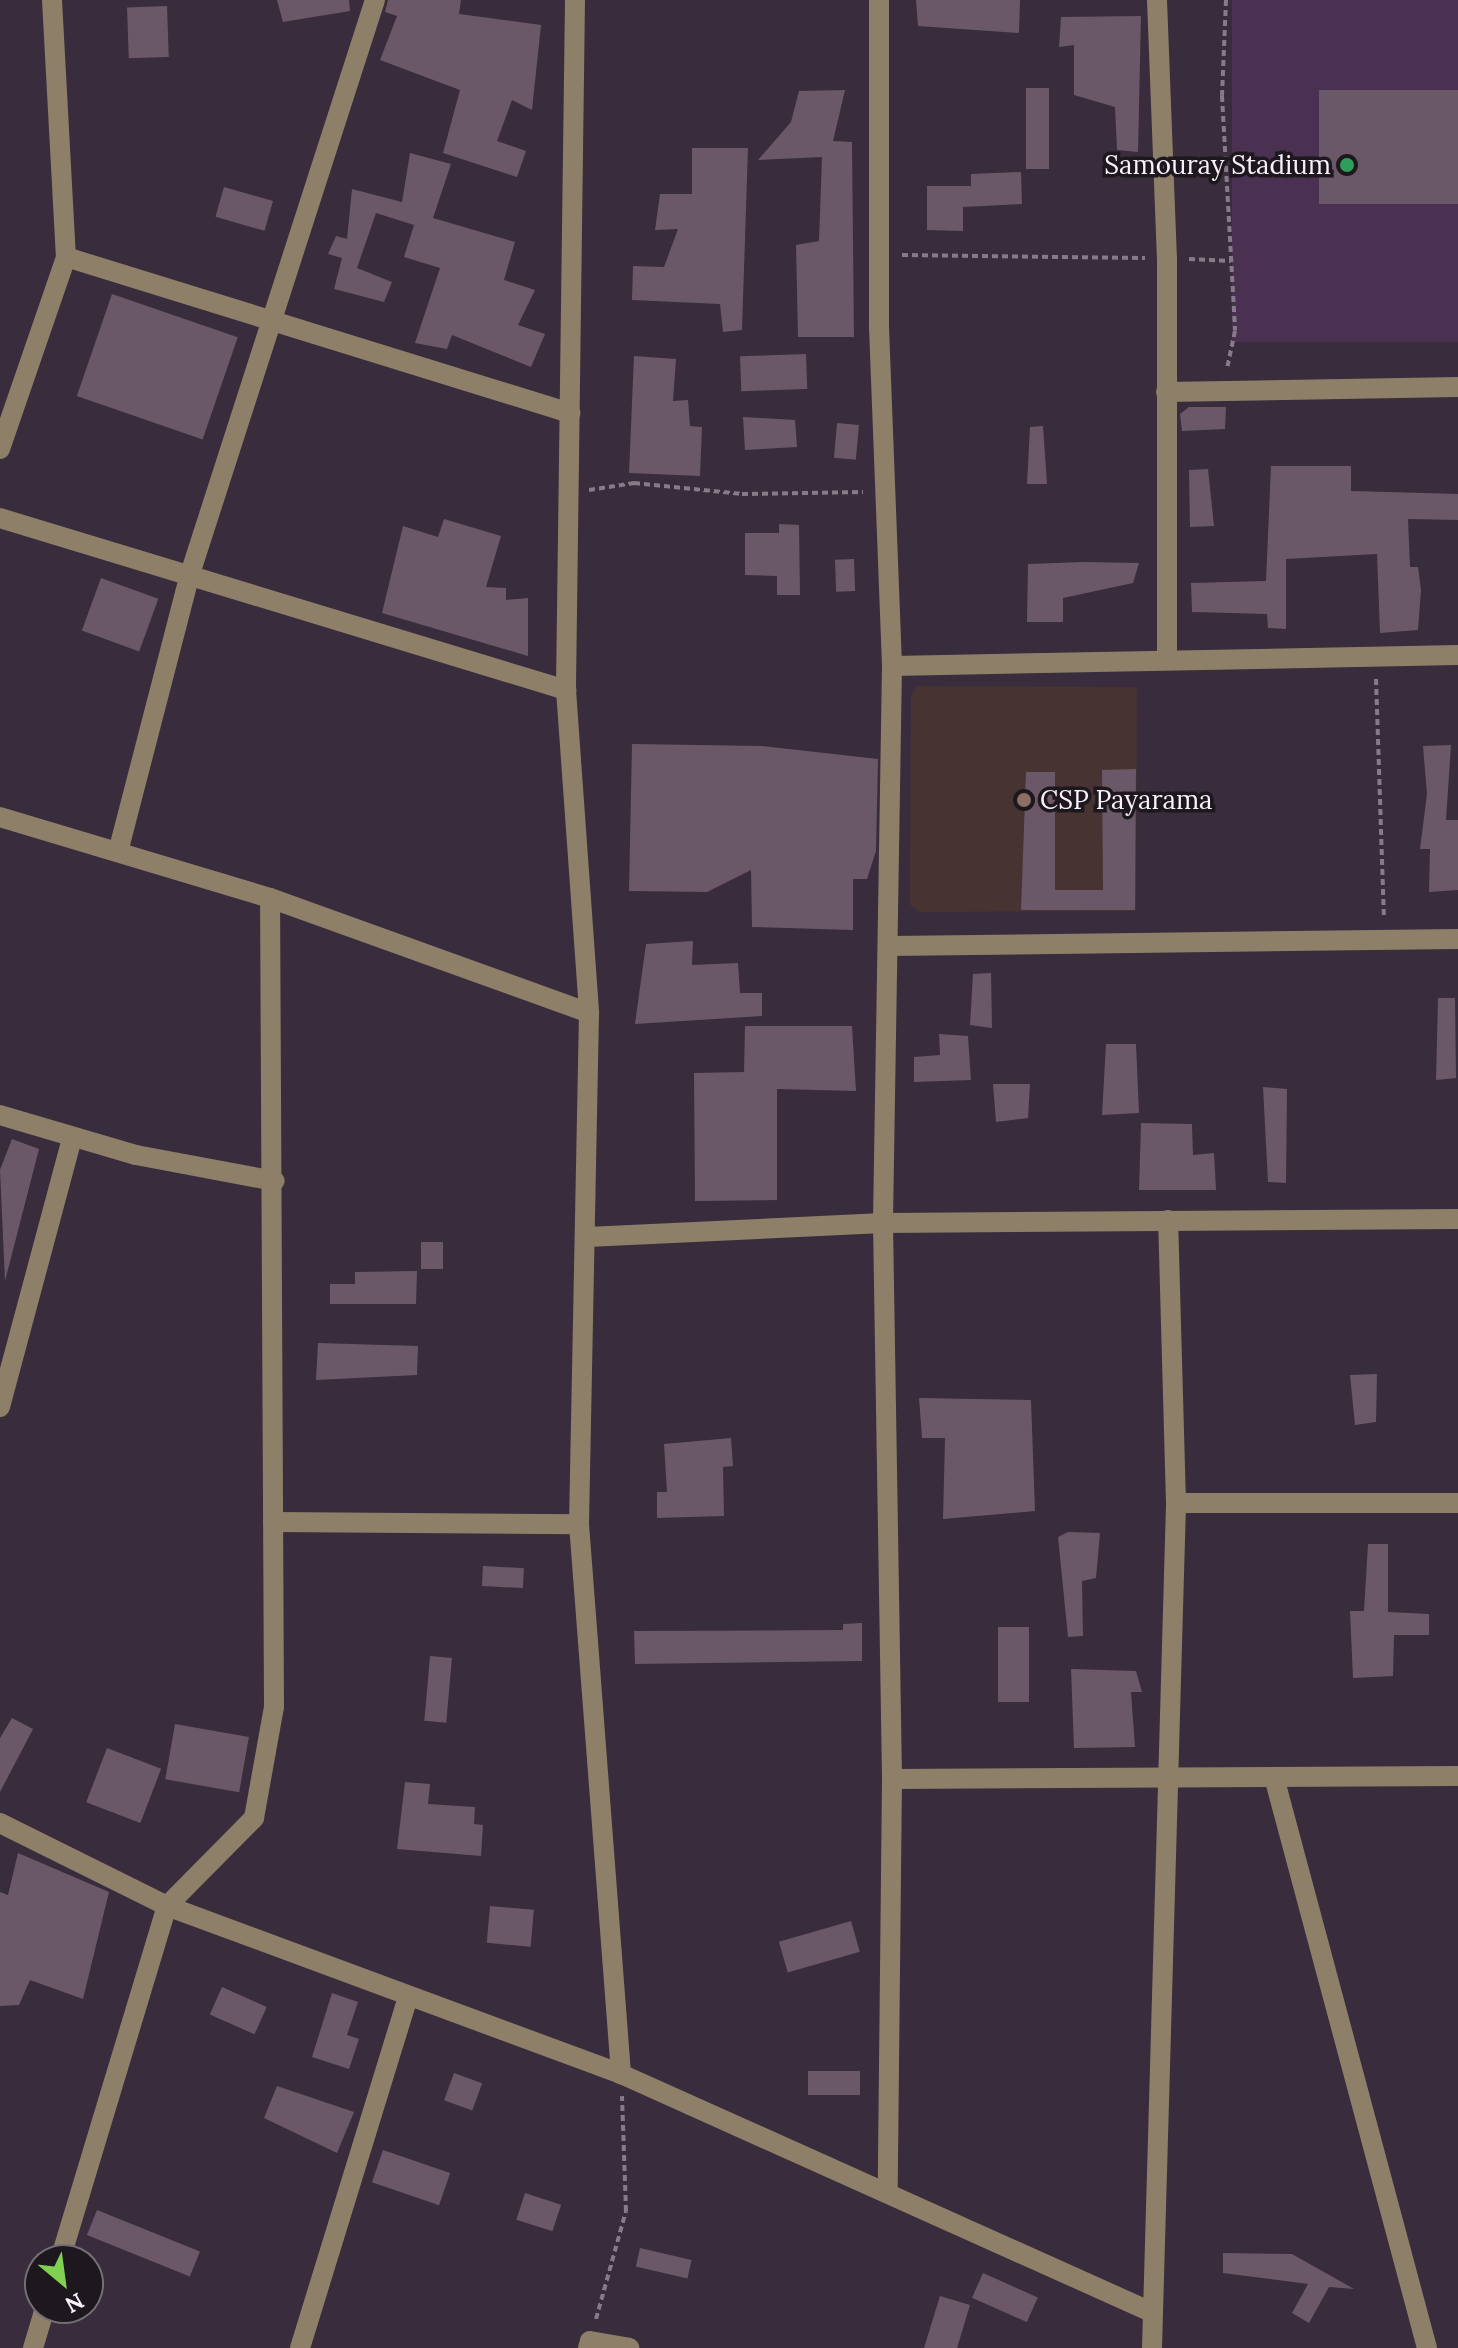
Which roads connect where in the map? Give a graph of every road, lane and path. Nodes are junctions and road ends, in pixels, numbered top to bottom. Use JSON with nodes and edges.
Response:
{"nodes":[{"id":1,"x":52,"y":0,"type":"edge"},
{"id":2,"x":375,"y":0,"type":"edge"},
{"id":3,"x":575,"y":0,"type":"edge"},
{"id":4,"x":879,"y":0,"type":"edge"},
{"id":5,"x":1157,"y":0,"type":"edge"},
{"id":6,"x":1226,"y":0,"type":"edge"},
{"id":7,"x":881,"y":254,"type":"junction"},
{"id":8,"x":66,"y":257,"type":"junction"},
{"id":9,"x":1167,"y":259,"type":"junction"},
{"id":10,"x":1231,"y":261,"type":"junction"},
{"id":11,"x":271,"y":321,"type":"junction"},
{"id":12,"x":1458,"y":387,"type":"edge"},
{"id":13,"x":1223,"y":391,"type":"junction"},
{"id":14,"x":1166,"y":392,"type":"junction"},
{"id":15,"x":570,"y":413,"type":"junction"},
{"id":16,"x":0,"y":449,"type":"edge"},
{"id":17,"x":885,"y":492,"type":"junction"},
{"id":18,"x":567,"y":494,"type":"junction"},
{"id":19,"x":0,"y":518,"type":"edge"},
{"id":20,"x":190,"y":574,"type":"junction"},
{"id":21,"x":1458,"y":655,"type":"edge"},
{"id":22,"x":1375,"y":656,"type":"junction"},
{"id":23,"x":1167,"y":657,"type":"junction"},
{"id":24,"x":892,"y":666,"type":"junction"},
{"id":25,"x":566,"y":690,"type":"junction"},
{"id":26,"x":0,"y":817,"type":"edge"},
{"id":27,"x":118,"y":852,"type":"junction"},
{"id":28,"x":270,"y":898,"type":"junction"},
{"id":29,"x":1458,"y":939,"type":"edge"},
{"id":30,"x":1385,"y":940,"type":"junction"},
{"id":31,"x":889,"y":946,"type":"junction"},
{"id":32,"x":589,"y":1013,"type":"junction"},
{"id":33,"x":0,"y":1115,"type":"edge"},
{"id":34,"x":72,"y":1139,"type":"junction"},
{"id":35,"x":275,"y":1181,"type":"junction"},
{"id":36,"x":1458,"y":1219,"type":"edge"},
{"id":37,"x":1168,"y":1220,"type":"junction"},
{"id":38,"x":883,"y":1223,"type":"junction"},
{"id":39,"x":587,"y":1237,"type":"junction"},
{"id":40,"x":0,"y":1407,"type":"edge"},
{"id":41,"x":1176,"y":1503,"type":"junction"},
{"id":42,"x":1458,"y":1503,"type":"edge"},
{"id":43,"x":273,"y":1522,"type":"junction"},
{"id":44,"x":579,"y":1524,"type":"junction"},
{"id":45,"x":1458,"y":1776,"type":"edge"},
{"id":46,"x":1165,"y":1777,"type":"junction"},
{"id":47,"x":1274,"y":1777,"type":"junction"},
{"id":48,"x":892,"y":1779,"type":"junction"},
{"id":49,"x":0,"y":1823,"type":"edge"},
{"id":50,"x":167,"y":1906,"type":"junction"},
{"id":51,"x":407,"y":2000,"type":"junction"},
{"id":52,"x":621,"y":2074,"type":"junction"},
{"id":53,"x":888,"y":2188,"type":"junction"},
{"id":54,"x":65,"y":2244,"type":"edge"},
{"id":55,"x":1149,"y":2311,"type":"junction"},
{"id":56,"x":40,"y":2324,"type":"edge"},
{"id":57,"x":589,"y":2344,"type":"edge"},
{"id":58,"x":33,"y":2348,"type":"edge"},
{"id":59,"x":300,"y":2348,"type":"edge"},
{"id":60,"x":629,"y":2348,"type":"edge"},
{"id":61,"x":1152,"y":2348,"type":"edge"},
{"id":62,"x":1427,"y":2348,"type":"edge"}],
"edges":[{"from":1,"to":8,"type":"street"},
{"from":2,"to":11,"type":"street"},
{"from":3,"to":15,"type":"street"},
{"from":4,"to":7,"type":"street"},
{"from":5,"to":9,"type":"street"},
{"from":6,"to":10,"type":"path"},
{"from":7,"to":9,"type":"path"},
{"from":7,"to":17,"type":"street"},
{"from":8,"to":11,"type":"street"},
{"from":8,"to":16,"type":"street"},
{"from":9,"to":10,"type":"path"},
{"from":9,"to":14,"type":"street"},
{"from":10,"to":13,"type":"path"},
{"from":11,"to":15,"type":"street"},
{"from":11,"to":20,"type":"street"},
{"from":12,"to":13,"type":"street"},
{"from":13,"to":14,"type":"street"},
{"from":14,"to":23,"type":"street"},
{"from":15,"to":18,"type":"street"},
{"from":17,"to":18,"type":"path"},
{"from":17,"to":24,"type":"street"},
{"from":18,"to":25,"type":"street"},
{"from":19,"to":20,"type":"street"},
{"from":20,"to":25,"type":"street"},
{"from":20,"to":27,"type":"street"},
{"from":21,"to":22,"type":"street"},
{"from":22,"to":23,"type":"street"},
{"from":22,"to":30,"type":"path"},
{"from":23,"to":24,"type":"street"},
{"from":24,"to":31,"type":"street"},
{"from":25,"to":32,"type":"street"},
{"from":26,"to":27,"type":"street"},
{"from":27,"to":28,"type":"street"},
{"from":28,"to":32,"type":"street"},
{"from":28,"to":35,"type":"street"},
{"from":29,"to":30,"type":"street"},
{"from":30,"to":31,"type":"street"},
{"from":31,"to":38,"type":"street"},
{"from":32,"to":39,"type":"street"},
{"from":33,"to":34,"type":"street"},
{"from":34,"to":35,"type":"street"},
{"from":34,"to":40,"type":"street"},
{"from":35,"to":43,"type":"street"},
{"from":36,"to":37,"type":"street"},
{"from":37,"to":38,"type":"street"},
{"from":37,"to":41,"type":"street"},
{"from":38,"to":39,"type":"street"},
{"from":38,"to":48,"type":"street"},
{"from":39,"to":44,"type":"street"},
{"from":41,"to":42,"type":"street"},
{"from":41,"to":46,"type":"street"},
{"from":43,"to":44,"type":"street"},
{"from":43,"to":50,"type":"street"},
{"from":44,"to":52,"type":"street"},
{"from":45,"to":47,"type":"street"},
{"from":46,"to":47,"type":"street"},
{"from":46,"to":48,"type":"street"},
{"from":46,"to":55,"type":"street"},
{"from":47,"to":62,"type":"street"},
{"from":48,"to":53,"type":"street"},
{"from":49,"to":50,"type":"street"},
{"from":50,"to":51,"type":"street"},
{"from":50,"to":54,"type":"street"},
{"from":51,"to":52,"type":"street"},
{"from":51,"to":59,"type":"street"},
{"from":52,"to":53,"type":"street"},
{"from":52,"to":57,"type":"path"},
{"from":53,"to":55,"type":"street"},
{"from":55,"to":61,"type":"street"},
{"from":56,"to":58,"type":"street"},
{"from":57,"to":60,"type":"street"}]}
